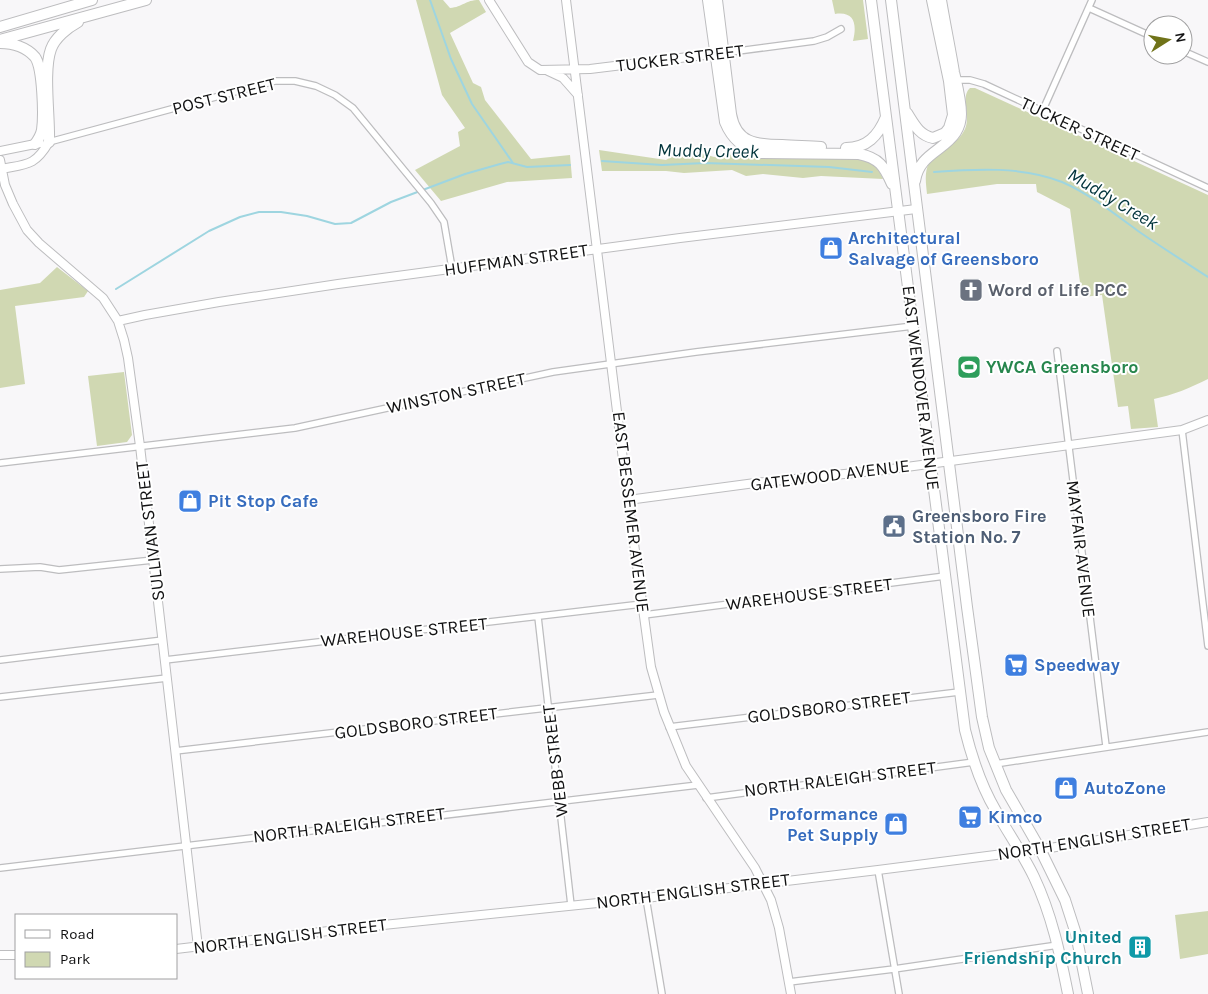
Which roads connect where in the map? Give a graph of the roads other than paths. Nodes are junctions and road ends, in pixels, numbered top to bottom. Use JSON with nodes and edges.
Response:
{"nodes":[{"id":1,"x":92,"y":0,"type":"edge"},
{"id":2,"x":146,"y":0,"type":"edge"},
{"id":3,"x":489,"y":0,"type":"edge"},
{"id":4,"x":566,"y":0,"type":"edge"},
{"id":5,"x":708,"y":0,"type":"edge"},
{"id":6,"x":717,"y":0,"type":"edge"},
{"id":7,"x":871,"y":0,"type":"edge"},
{"id":8,"x":891,"y":0,"type":"edge"},
{"id":9,"x":932,"y":0,"type":"edge"},
{"id":10,"x":941,"y":0,"type":"edge"},
{"id":11,"x":1092,"y":0,"type":"edge"},
{"id":12,"x":1088,"y":8,"type":"junction"},
{"id":13,"x":89,"y":16,"type":"junction"},
{"id":14,"x":0,"y":27,"type":"edge"},
{"id":15,"x":841,"y":29,"type":"dead end"},
{"id":16,"x":1143,"y":33,"type":"edge"},
{"id":17,"x":0,"y":41,"type":"edge"},
{"id":18,"x":719,"y":53,"type":"junction"},
{"id":19,"x":1193,"y":55,"type":"edge"},
{"id":20,"x":1208,"y":62,"type":"edge"},
{"id":21,"x":575,"y":68,"type":"junction"},
{"id":22,"x":546,"y":71,"type":"junction"},
{"id":23,"x":952,"y":81,"type":"junction"},
{"id":24,"x":578,"y":95,"type":"junction"},
{"id":25,"x":904,"y":108,"type":"junction"},
{"id":26,"x":1042,"y":112,"type":"junction"},
{"id":27,"x":886,"y":115,"type":"junction"},
{"id":28,"x":49,"y":142,"type":"junction"},
{"id":29,"x":35,"y":144,"type":"junction"},
{"id":30,"x":0,"y":150,"type":"edge"},
{"id":31,"x":0,"y":160,"type":"edge"},
{"id":32,"x":1,"y":169,"type":"junction"},
{"id":33,"x":914,"y":187,"type":"junction"},
{"id":34,"x":1208,"y":188,"type":"edge"},
{"id":35,"x":897,"y":193,"type":"junction"},
{"id":36,"x":916,"y":209,"type":"junction"},
{"id":37,"x":899,"y":212,"type":"junction"},
{"id":38,"x":597,"y":249,"type":"junction"},
{"id":39,"x":452,"y":268,"type":"junction"},
{"id":40,"x":118,"y":321,"type":"junction"},
{"id":41,"x":913,"y":326,"type":"junction"},
{"id":42,"x":1057,"y":352,"type":"dead end"},
{"id":43,"x":612,"y":363,"type":"junction"},
{"id":44,"x":1208,"y":420,"type":"edge"},
{"id":45,"x":1182,"y":430,"type":"junction"},
{"id":46,"x":1068,"y":445,"type":"junction"},
{"id":47,"x":140,"y":446,"type":"junction"},
{"id":48,"x":949,"y":461,"type":"junction"},
{"id":49,"x":0,"y":463,"type":"edge"},
{"id":50,"x":931,"y":463,"type":"junction"},
{"id":51,"x":628,"y":500,"type":"junction"},
{"id":52,"x":153,"y":560,"type":"junction"},
{"id":53,"x":0,"y":569,"type":"edge"},
{"id":54,"x":945,"y":576,"type":"junction"},
{"id":55,"x":642,"y":604,"type":"junction"},
{"id":56,"x":644,"y":615,"type":"junction"},
{"id":57,"x":538,"y":617,"type":"junction"},
{"id":58,"x":163,"y":640,"type":"junction"},
{"id":59,"x":1208,"y":646,"type":"edge"},
{"id":60,"x":0,"y":660,"type":"edge"},
{"id":61,"x":165,"y":660,"type":"junction"},
{"id":62,"x":167,"y":678,"type":"junction"},
{"id":63,"x":959,"y":692,"type":"junction"},
{"id":64,"x":658,"y":695,"type":"junction"},
{"id":65,"x":0,"y":697,"type":"edge"},
{"id":66,"x":548,"y":707,"type":"junction"},
{"id":67,"x":669,"y":727,"type":"junction"},
{"id":68,"x":1208,"y":732,"type":"edge"},
{"id":69,"x":1106,"y":746,"type":"junction"},
{"id":70,"x":175,"y":751,"type":"junction"},
{"id":71,"x":974,"y":762,"type":"junction"},
{"id":72,"x":995,"y":764,"type":"junction"},
{"id":73,"x":698,"y":784,"type":"junction"},
{"id":74,"x":706,"y":798,"type":"junction"},
{"id":75,"x":559,"y":801,"type":"junction"},
{"id":76,"x":1208,"y":822,"type":"edge"},
{"id":77,"x":185,"y":844,"type":"junction"},
{"id":78,"x":1040,"y":849,"type":"junction"},
{"id":79,"x":1021,"y":852,"type":"junction"},
{"id":80,"x":0,"y":868,"type":"edge"},
{"id":81,"x":878,"y":870,"type":"junction"},
{"id":82,"x":763,"y":883,"type":"junction"},
{"id":83,"x":646,"y":898,"type":"junction"},
{"id":84,"x":570,"y":905,"type":"junction"},
{"id":85,"x":1058,"y":945,"type":"junction"},
{"id":86,"x":198,"y":947,"type":"junction"},
{"id":87,"x":178,"y":949,"type":"edge"},
{"id":88,"x":0,"y":955,"type":"edge"},
{"id":89,"x":15,"y":955,"type":"edge"},
{"id":90,"x":894,"y":969,"type":"junction"},
{"id":91,"x":789,"y":982,"type":"junction"},
{"id":92,"x":662,"y":994,"type":"edge"},
{"id":93,"x":791,"y":994,"type":"edge"},
{"id":94,"x":899,"y":994,"type":"edge"},
{"id":95,"x":1068,"y":994,"type":"edge"},
{"id":96,"x":1088,"y":994,"type":"edge"}],
"edges":[{"from":1,"to":14,"type":"highway"},
{"from":2,"to":13,"type":"highway"},
{"from":3,"to":22,"type":"street"},
{"from":4,"to":21,"type":"street","name":"EAST BESSEMER AVENUE"},
{"from":5,"to":18,"type":"highway"},
{"from":6,"to":18,"type":"highway"},
{"from":7,"to":27,"type":"highway","name":"EAST WENDOVER AVENUE"},
{"from":8,"to":25,"type":"highway","name":"EAST WENDOVER AVENUE"},
{"from":9,"to":23,"type":"highway"},
{"from":10,"to":23,"type":"highway"},
{"from":11,"to":12,"type":"street"},
{"from":12,"to":16,"type":"street"},
{"from":12,"to":26,"type":"street"},
{"from":13,"to":17,"type":"highway"},
{"from":13,"to":28,"type":"highway"},
{"from":15,"to":18,"type":"street","name":"TUCKER STREET"},
{"from":17,"to":29,"type":"highway"},
{"from":18,"to":21,"type":"street","name":"TUCKER STREET"},
{"from":18,"to":27,"type":"highway"},
{"from":18,"to":35,"type":"highway"},
{"from":19,"to":20,"type":"street"},
{"from":21,"to":22,"type":"street","name":"TUCKER STREET"},
{"from":21,"to":24,"type":"street","name":"EAST BESSEMER AVENUE"},
{"from":22,"to":24,"type":"street"},
{"from":23,"to":25,"type":"highway"},
{"from":23,"to":26,"type":"street","name":"TUCKER STREET"},
{"from":23,"to":33,"type":"highway"},
{"from":24,"to":38,"type":"street","name":"EAST BESSEMER AVENUE"},
{"from":25,"to":33,"type":"highway","name":"EAST WENDOVER AVENUE"},
{"from":26,"to":34,"type":"street","name":"TUCKER STREET"},
{"from":27,"to":35,"type":"highway","name":"EAST WENDOVER AVENUE"},
{"from":28,"to":29,"type":"street","name":"POST STREET"},
{"from":28,"to":32,"type":"street"},
{"from":28,"to":39,"type":"street","name":"POST STREET"},
{"from":29,"to":30,"type":"street","name":"POST STREET"},
{"from":31,"to":32,"type":"street","name":"SULLIVAN STREET"},
{"from":32,"to":40,"type":"street","name":"SULLIVAN STREET"},
{"from":33,"to":36,"type":"highway","name":"EAST WENDOVER AVENUE"},
{"from":35,"to":37,"type":"highway","name":"EAST WENDOVER AVENUE"},
{"from":36,"to":37,"type":"street","name":"HUFFMAN STREET"},
{"from":36,"to":48,"type":"highway","name":"EAST WENDOVER AVENUE"},
{"from":37,"to":38,"type":"street","name":"HUFFMAN STREET"},
{"from":37,"to":41,"type":"highway","name":"EAST WENDOVER AVENUE"},
{"from":38,"to":39,"type":"street","name":"HUFFMAN STREET"},
{"from":38,"to":43,"type":"street","name":"EAST BESSEMER AVENUE"},
{"from":39,"to":40,"type":"street","name":"HUFFMAN STREET"},
{"from":40,"to":47,"type":"street","name":"SULLIVAN STREET"},
{"from":41,"to":43,"type":"street","name":"WINSTON STREET"},
{"from":41,"to":50,"type":"highway","name":"EAST WENDOVER AVENUE"},
{"from":42,"to":46,"type":"street","name":"MAYFAIR AVENUE"},
{"from":43,"to":47,"type":"street","name":"WINSTON STREET"},
{"from":43,"to":51,"type":"street","name":"EAST BESSEMER AVENUE"},
{"from":44,"to":45,"type":"street","name":"GATEWOOD AVENUE"},
{"from":45,"to":46,"type":"street","name":"GATEWOOD AVENUE"},
{"from":45,"to":59,"type":"street"},
{"from":46,"to":48,"type":"street","name":"GATEWOOD AVENUE"},
{"from":46,"to":69,"type":"street","name":"MAYFAIR AVENUE"},
{"from":47,"to":49,"type":"street","name":"WINSTON STREET"},
{"from":47,"to":52,"type":"street","name":"SULLIVAN STREET"},
{"from":48,"to":50,"type":"street","name":"GATEWOOD AVENUE"},
{"from":48,"to":72,"type":"highway","name":"EAST WENDOVER AVENUE"},
{"from":50,"to":51,"type":"street","name":"GATEWOOD AVENUE"},
{"from":50,"to":54,"type":"highway","name":"EAST WENDOVER AVENUE"},
{"from":51,"to":55,"type":"street","name":"EAST BESSEMER AVENUE"},
{"from":52,"to":53,"type":"street"},
{"from":52,"to":58,"type":"street","name":"SULLIVAN STREET"},
{"from":54,"to":56,"type":"street","name":"WAREHOUSE STREET"},
{"from":54,"to":63,"type":"highway","name":"EAST WENDOVER AVENUE"},
{"from":55,"to":56,"type":"street","name":"EAST BESSEMER AVENUE"},
{"from":55,"to":57,"type":"street","name":"WAREHOUSE STREET"},
{"from":56,"to":64,"type":"street","name":"EAST BESSEMER AVENUE"},
{"from":57,"to":61,"type":"street","name":"WAREHOUSE STREET"},
{"from":57,"to":66,"type":"street","name":"WEBB STREET"},
{"from":58,"to":60,"type":"street"},
{"from":58,"to":61,"type":"street","name":"SULLIVAN STREET"},
{"from":61,"to":62,"type":"street","name":"SULLIVAN STREET"},
{"from":62,"to":65,"type":"street"},
{"from":62,"to":70,"type":"street","name":"SULLIVAN STREET"},
{"from":63,"to":67,"type":"street","name":"GOLDSBORO STREET"},
{"from":63,"to":71,"type":"highway","name":"EAST WENDOVER AVENUE"},
{"from":64,"to":66,"type":"street","name":"GOLDSBORO STREET"},
{"from":64,"to":67,"type":"street","name":"EAST BESSEMER AVENUE"},
{"from":66,"to":70,"type":"street","name":"GOLDSBORO STREET"},
{"from":66,"to":75,"type":"street","name":"WEBB STREET"},
{"from":67,"to":73,"type":"street","name":"EAST BESSEMER AVENUE"},
{"from":68,"to":69,"type":"street"},
{"from":69,"to":72,"type":"street"},
{"from":70,"to":77,"type":"street","name":"SULLIVAN STREET"},
{"from":71,"to":74,"type":"street","name":"NORTH RALEIGH STREET"},
{"from":71,"to":79,"type":"highway","name":"EAST WENDOVER AVENUE"},
{"from":72,"to":78,"type":"highway","name":"EAST WENDOVER AVENUE"},
{"from":73,"to":74,"type":"street","name":"EAST BESSEMER AVENUE"},
{"from":73,"to":75,"type":"street","name":"NORTH RALEIGH STREET"},
{"from":74,"to":82,"type":"street","name":"EAST BESSEMER AVENUE"},
{"from":75,"to":77,"type":"street","name":"NORTH RALEIGH STREET"},
{"from":75,"to":84,"type":"street","name":"WEBB STREET"},
{"from":76,"to":78,"type":"street","name":"NORTH ENGLISH STREET"},
{"from":77,"to":80,"type":"street","name":"NORTH RALEIGH STREET"},
{"from":77,"to":86,"type":"street","name":"SULLIVAN STREET"},
{"from":78,"to":79,"type":"street","name":"NORTH ENGLISH STREET"},
{"from":78,"to":96,"type":"highway","name":"EAST WENDOVER AVENUE"},
{"from":79,"to":81,"type":"street","name":"NORTH ENGLISH STREET"},
{"from":79,"to":85,"type":"highway","name":"EAST WENDOVER AVENUE"},
{"from":81,"to":82,"type":"street","name":"NORTH ENGLISH STREET"},
{"from":81,"to":90,"type":"street"},
{"from":82,"to":83,"type":"street","name":"NORTH ENGLISH STREET"},
{"from":82,"to":91,"type":"street","name":"EAST BESSEMER AVENUE"},
{"from":83,"to":84,"type":"street","name":"NORTH ENGLISH STREET"},
{"from":83,"to":92,"type":"street"},
{"from":84,"to":86,"type":"street","name":"NORTH ENGLISH STREET"},
{"from":85,"to":90,"type":"street"},
{"from":85,"to":95,"type":"highway","name":"EAST WENDOVER AVENUE"},
{"from":86,"to":87,"type":"street","name":"NORTH ENGLISH STREET"},
{"from":88,"to":89,"type":"street"},
{"from":90,"to":91,"type":"street"},
{"from":90,"to":94,"type":"street"},
{"from":91,"to":93,"type":"street","name":"EAST BESSEMER AVENUE"}]}
